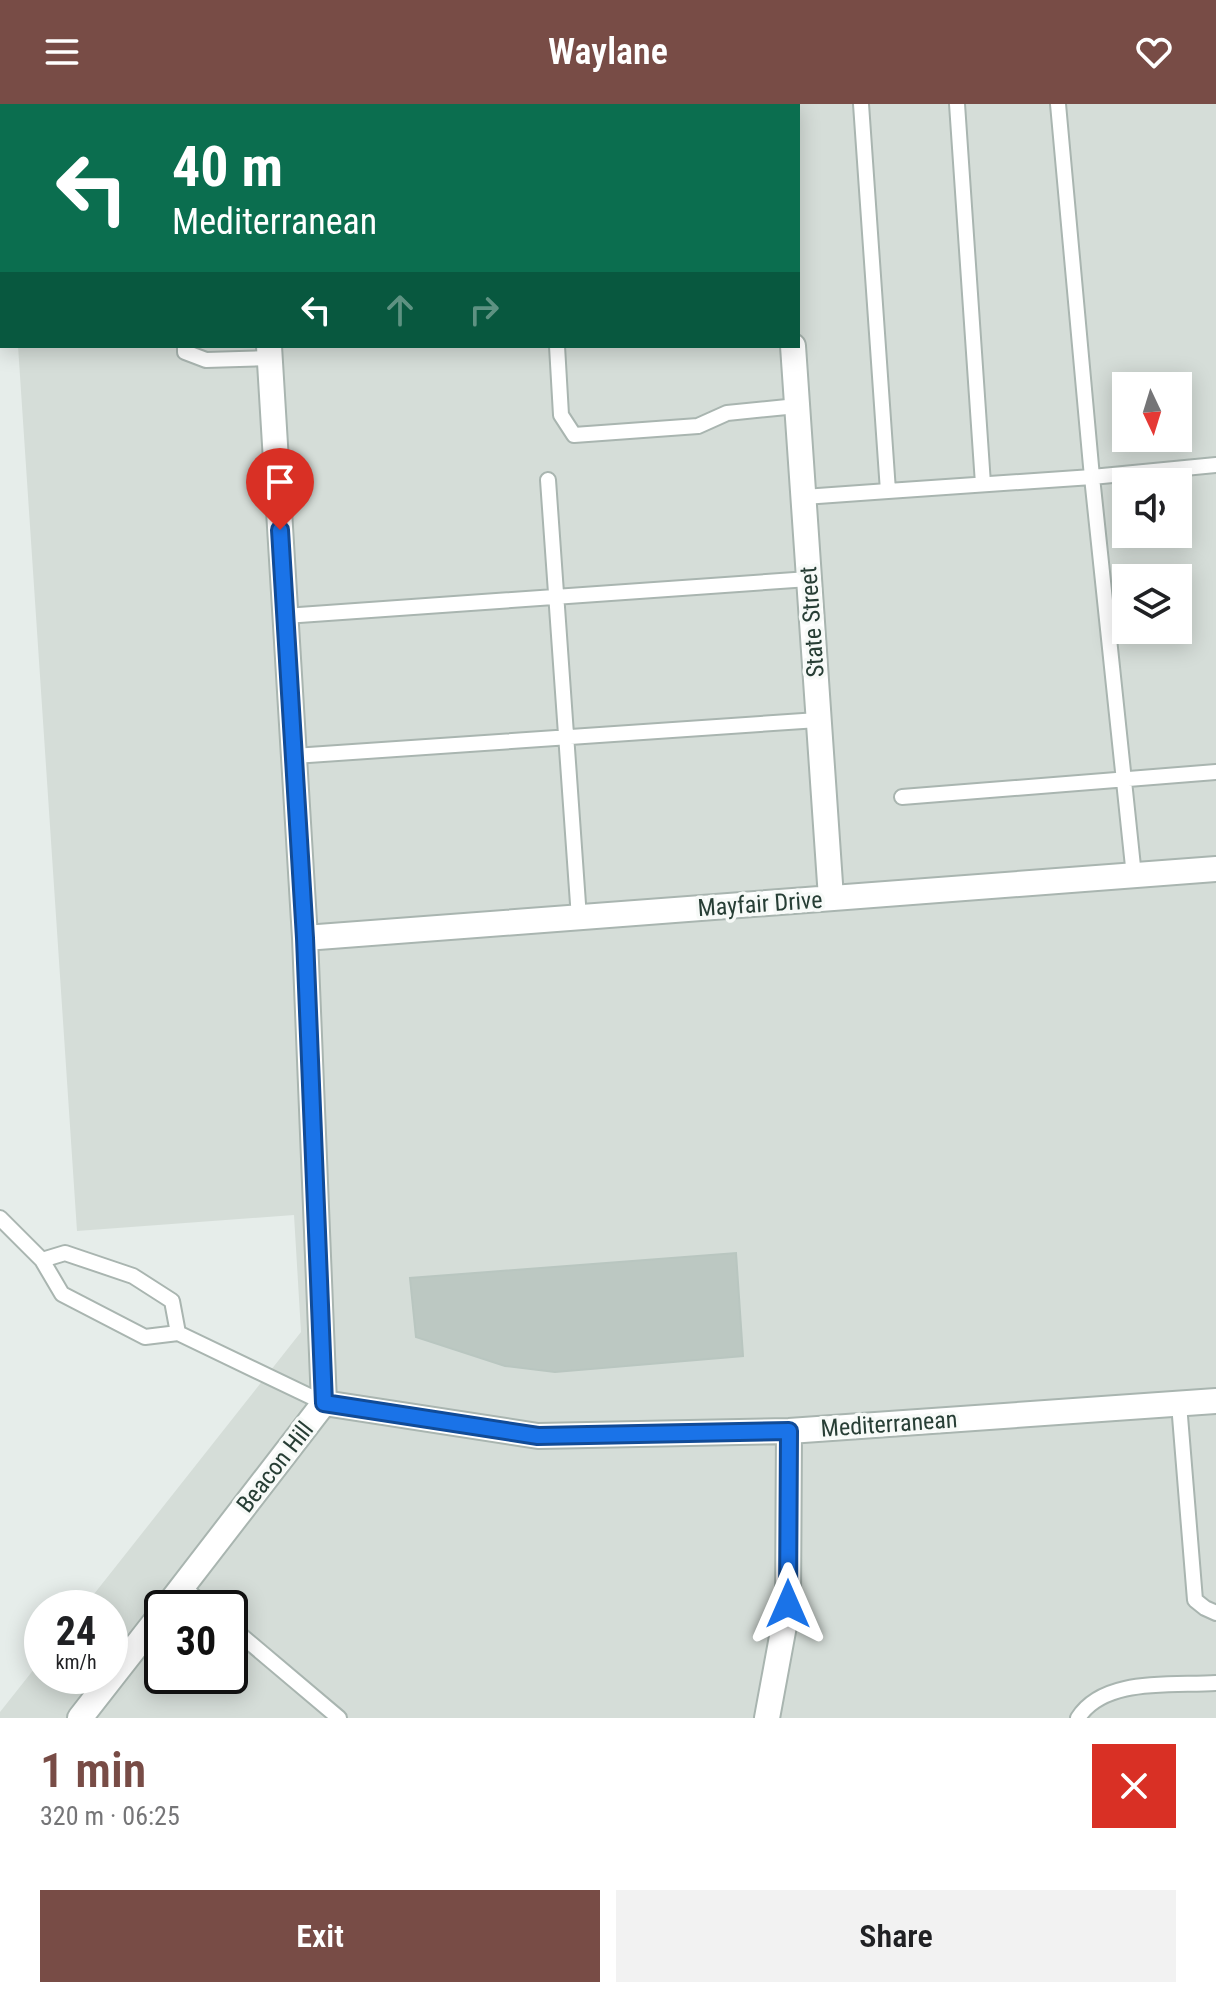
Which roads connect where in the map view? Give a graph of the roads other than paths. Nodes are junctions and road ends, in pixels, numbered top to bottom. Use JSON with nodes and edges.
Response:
{"nodes":[{"id":1,"x":861,"y":104,"type":"edge"},
{"id":2,"x":957,"y":104,"type":"edge"},
{"id":3,"x":1058,"y":104,"type":"edge"},
{"id":4,"x":185,"y":348,"type":"edge"},
{"id":5,"x":557,"y":348,"type":"edge"},
{"id":6,"x":793,"y":348,"type":"edge"},
{"id":7,"x":270,"y":352,"type":"edge"},
{"id":8,"x":797,"y":406,"type":"junction"},
{"id":9,"x":1216,"y":465,"type":"edge"},
{"id":10,"x":1092,"y":477,"type":"junction"},
{"id":11,"x":548,"y":480,"type":"dead end"},
{"id":12,"x":983,"y":484,"type":"junction"},
{"id":13,"x":888,"y":491,"type":"junction"},
{"id":14,"x":804,"y":497,"type":"junction"},
{"id":15,"x":809,"y":579,"type":"junction"},
{"id":16,"x":556,"y":597,"type":"junction"},
{"id":17,"x":285,"y":616,"type":"junction"},
{"id":18,"x":818,"y":720,"type":"junction"},
{"id":19,"x":566,"y":737,"type":"junction"},
{"id":20,"x":294,"y":756,"type":"junction"},
{"id":21,"x":1216,"y":772,"type":"edge"},
{"id":22,"x":1124,"y":778,"type":"junction"},
{"id":23,"x":902,"y":797,"type":"dead end"},
{"id":24,"x":1216,"y":869,"type":"edge"},
{"id":25,"x":1134,"y":876,"type":"junction"},
{"id":26,"x":831,"y":898,"type":"junction"},
{"id":27,"x":579,"y":918,"type":"junction"},
{"id":28,"x":305,"y":938,"type":"junction"},
{"id":29,"x":0,"y":1218,"type":"edge"},
{"id":30,"x":42,"y":1260,"type":"junction"},
{"id":31,"x":178,"y":1333,"type":"junction"},
{"id":32,"x":1216,"y":1401,"type":"edge"},
{"id":33,"x":324,"y":1403,"type":"junction"},
{"id":34,"x":1179,"y":1404,"type":"junction"},
{"id":35,"x":789,"y":1431,"type":"junction"},
{"id":36,"x":182,"y":1586,"type":"junction"},
{"id":37,"x":179,"y":1590,"type":"edge"},
{"id":38,"x":187,"y":1590,"type":"edge"},
{"id":39,"x":1216,"y":1613,"type":"edge"},
{"id":40,"x":144,"y":1636,"type":"edge"},
{"id":41,"x":248,"y":1641,"type":"edge"},
{"id":42,"x":1216,"y":1683,"type":"edge"},
{"id":43,"x":80,"y":1718,"type":"edge"},
{"id":44,"x":339,"y":1718,"type":"edge"},
{"id":45,"x":767,"y":1718,"type":"edge"},
{"id":46,"x":1078,"y":1718,"type":"edge"}],
"edges":[{"from":1,"to":13,"type":"lane"},
{"from":2,"to":12,"type":"lane"},
{"from":3,"to":10,"type":"lane"},
{"from":4,"to":7,"type":"lane"},
{"from":5,"to":8,"type":"lane"},
{"from":6,"to":8,"type":"street","name":"State Street"},
{"from":7,"to":17,"type":"street","name":"Beacon Hill"},
{"from":8,"to":14,"type":"street","name":"State Street"},
{"from":9,"to":10,"type":"lane"},
{"from":10,"to":12,"type":"lane"},
{"from":10,"to":22,"type":"lane"},
{"from":11,"to":16,"type":"lane"},
{"from":12,"to":13,"type":"lane"},
{"from":13,"to":14,"type":"lane"},
{"from":14,"to":15,"type":"street","name":"State Street"},
{"from":15,"to":16,"type":"lane"},
{"from":15,"to":18,"type":"street","name":"State Street"},
{"from":16,"to":17,"type":"lane"},
{"from":16,"to":19,"type":"lane"},
{"from":17,"to":20,"type":"street","name":"Beacon Hill"},
{"from":18,"to":19,"type":"lane"},
{"from":18,"to":26,"type":"street","name":"State Street"},
{"from":19,"to":20,"type":"lane"},
{"from":19,"to":27,"type":"lane"},
{"from":20,"to":28,"type":"street","name":"Beacon Hill"},
{"from":21,"to":22,"type":"lane"},
{"from":22,"to":23,"type":"lane"},
{"from":22,"to":25,"type":"lane"},
{"from":24,"to":25,"type":"street","name":"Mayfair Drive"},
{"from":25,"to":26,"type":"street","name":"Mayfair Drive"},
{"from":26,"to":27,"type":"street","name":"Mayfair Drive"},
{"from":27,"to":28,"type":"street","name":"Mayfair Drive"},
{"from":28,"to":33,"type":"street","name":"Beacon Hill"},
{"from":29,"to":30,"type":"lane"},
{"from":30,"to":31,"type":"lane"},
{"from":30,"to":31,"type":"lane"},
{"from":31,"to":33,"type":"lane"},
{"from":32,"to":34,"type":"street","name":"Mediterranean"},
{"from":33,"to":35,"type":"street","name":"Mediterranean"},
{"from":33,"to":36,"type":"street","name":"Beacon Hill"},
{"from":34,"to":35,"type":"street","name":"Mediterranean"},
{"from":34,"to":39,"type":"lane"},
{"from":35,"to":45,"type":"street"},
{"from":36,"to":37,"type":"street","name":"Beacon Hill"},
{"from":36,"to":38,"type":"lane"},
{"from":40,"to":43,"type":"street","name":"Beacon Hill"},
{"from":41,"to":44,"type":"lane"},
{"from":42,"to":46,"type":"lane"}]}
